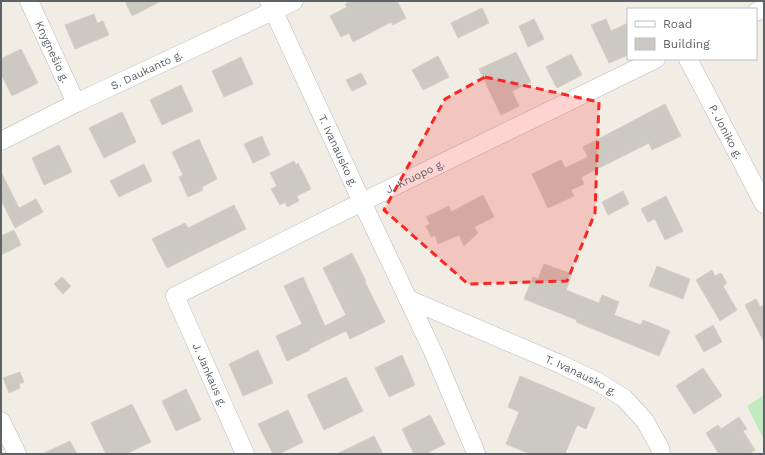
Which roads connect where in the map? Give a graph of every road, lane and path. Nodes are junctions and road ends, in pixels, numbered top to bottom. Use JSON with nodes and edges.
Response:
{"nodes":[{"id":1,"x":29,"y":1,"type":"edge"},
{"id":2,"x":294,"y":1,"type":"edge"},
{"id":3,"x":271,"y":6,"type":"edge"},
{"id":4,"x":654,"y":60,"type":"edge"},
{"id":5,"x":689,"y":60,"type":"edge"},
{"id":6,"x":76,"y":103,"type":"junction"},
{"id":7,"x":1,"y":141,"type":"edge"},
{"id":8,"x":362,"y":202,"type":"junction"},
{"id":9,"x":764,"y":204,"type":"edge"},
{"id":10,"x":175,"y":296,"type":"joint"},
{"id":11,"x":408,"y":299,"type":"junction"},
{"id":12,"x":1,"y":421,"type":"edge"},
{"id":13,"x":476,"y":453,"type":"dead end"},
{"id":14,"x":17,"y":454,"type":"edge"},
{"id":15,"x":245,"y":454,"type":"edge"},
{"id":16,"x":661,"y":454,"type":"edge"}],
"edges":[{"from":1,"to":6,"type":"street","name":"Knygnešio g."},
{"from":2,"to":3,"type":"street","name":"S. Daukanto g."},
{"from":3,"to":6,"type":"street","name":"S. Daukanto g."},
{"from":3,"to":8,"type":"street","name":"T. Ivanausko g."},
{"from":4,"to":8,"type":"street","name":"J. Kruopo g."},
{"from":5,"to":9,"type":"street","name":"P. Joniko g."},
{"from":6,"to":7,"type":"street","name":"S. Daukanto g."},
{"from":8,"to":10,"type":"street","name":"J. Kruopo g."},
{"from":8,"to":11,"type":"street","name":"T. Ivanausko g."},
{"from":10,"to":15,"type":"street","name":"J. Jankaus g."},
{"from":11,"to":13,"type":"street","name":"T. Ivanausko g."},
{"from":11,"to":16,"type":"street","name":"T. Ivanausko g."},
{"from":12,"to":14,"type":"street"}]}
